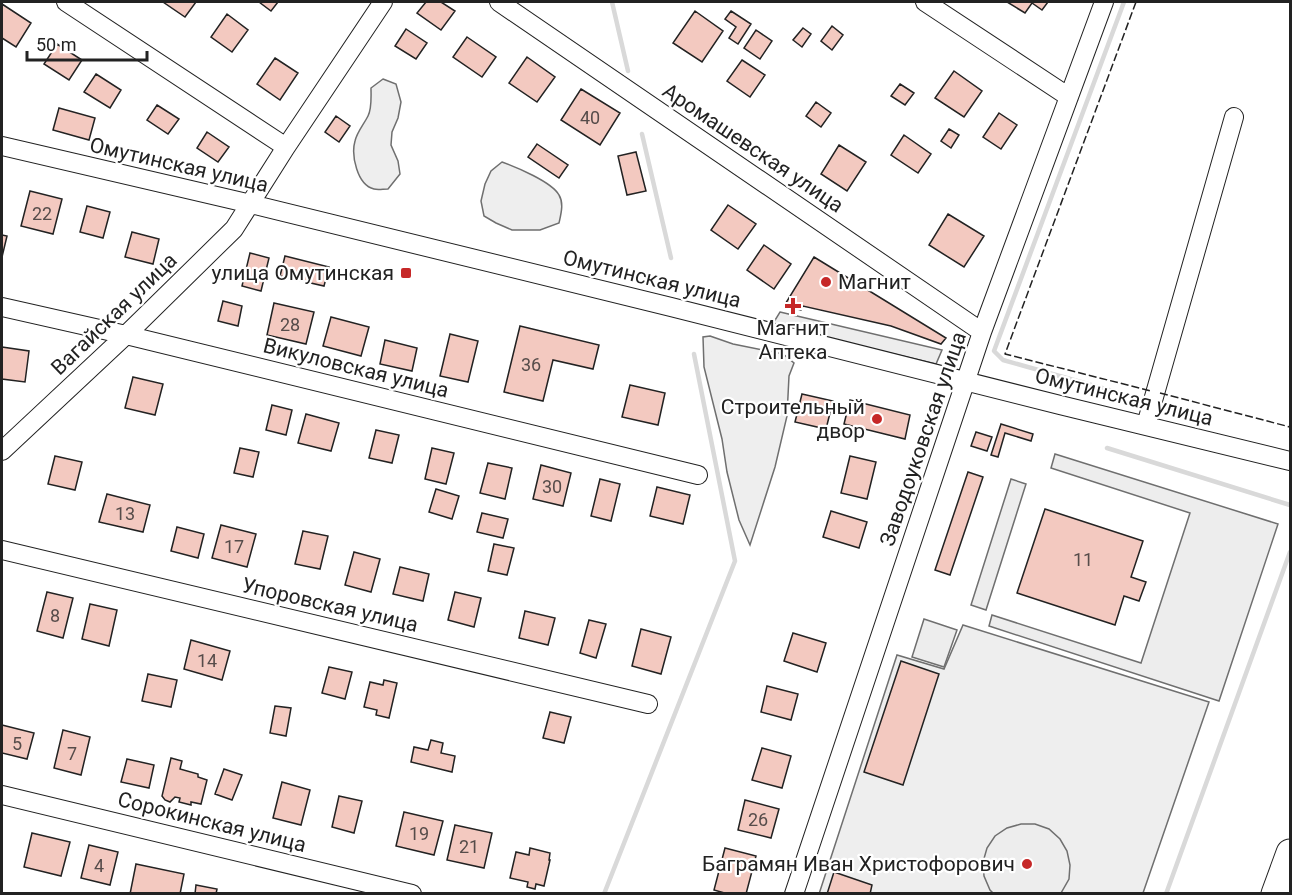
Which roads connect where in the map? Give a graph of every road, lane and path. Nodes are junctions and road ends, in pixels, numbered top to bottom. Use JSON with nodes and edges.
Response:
{"nodes":[{"id":1,"x":66,"y":2,"type":"edge"},
{"id":2,"x":383,"y":2,"type":"edge"},
{"id":3,"x":499,"y":2,"type":"edge"},
{"id":4,"x":925,"y":2,"type":"edge"},
{"id":5,"x":1104,"y":2,"type":"edge"},
{"id":6,"x":1069,"y":97,"type":"junction"},
{"id":7,"x":1233,"y":117,"type":"dead end"},
{"id":8,"x":2,"y":147,"type":"edge"},
{"id":9,"x":286,"y":147,"type":"junction"},
{"id":10,"x":251,"y":204,"type":"junction"},
{"id":11,"x":2,"y":307,"type":"edge"},
{"id":12,"x":982,"y":332,"type":"junction"},
{"id":13,"x":126,"y":335,"type":"junction"},
{"id":14,"x":966,"y":380,"type":"junction"},
{"id":15,"x":1146,"y":425,"type":"junction"},
{"id":16,"x":2,"y":451,"type":"edge"},
{"id":17,"x":1290,"y":461,"type":"edge"},
{"id":18,"x":698,"y":475,"type":"dead end"},
{"id":19,"x":2,"y":550,"type":"edge"},
{"id":20,"x":648,"y":704,"type":"dead end"},
{"id":21,"x":2,"y":795,"type":"edge"},
{"id":22,"x":1290,"y":853,"type":"edge"},
{"id":23,"x":412,"y":894,"type":"edge"},
{"id":24,"x":794,"y":894,"type":"edge"},
{"id":25,"x":1275,"y":894,"type":"edge"}],
"edges":[{"from":1,"to":9,"type":"street"},
{"from":2,"to":9,"type":"street","name":"Вагайская улица"},
{"from":3,"to":12,"type":"street","name":"Аромашевская улица"},
{"from":4,"to":6,"type":"street"},
{"from":5,"to":6,"type":"street","name":"Заводоуковская улица"},
{"from":6,"to":12,"type":"street","name":"Заводоуковская улица"},
{"from":7,"to":15,"type":"street"},
{"from":8,"to":10,"type":"street","name":"Омутинская улица"},
{"from":9,"to":10,"type":"street","name":"Вагайская улица"},
{"from":10,"to":13,"type":"street","name":"Вагайская улица"},
{"from":10,"to":14,"type":"street","name":"Омутинская улица"},
{"from":11,"to":13,"type":"street","name":"Викуловская улица"},
{"from":12,"to":14,"type":"street","name":"Заводоуковская улица"},
{"from":13,"to":16,"type":"street","name":"Вагайская улица"},
{"from":13,"to":18,"type":"street","name":"Викуловская улица"},
{"from":14,"to":15,"type":"street","name":"Омутинская улица"},
{"from":14,"to":24,"type":"street","name":"Заводоуковская улица"},
{"from":15,"to":17,"type":"street","name":"Омутинская улица"},
{"from":19,"to":20,"type":"street","name":"Упоровская улица"},
{"from":21,"to":23,"type":"street","name":"Сорокинская улица"},
{"from":22,"to":25,"type":"highway"}]}
